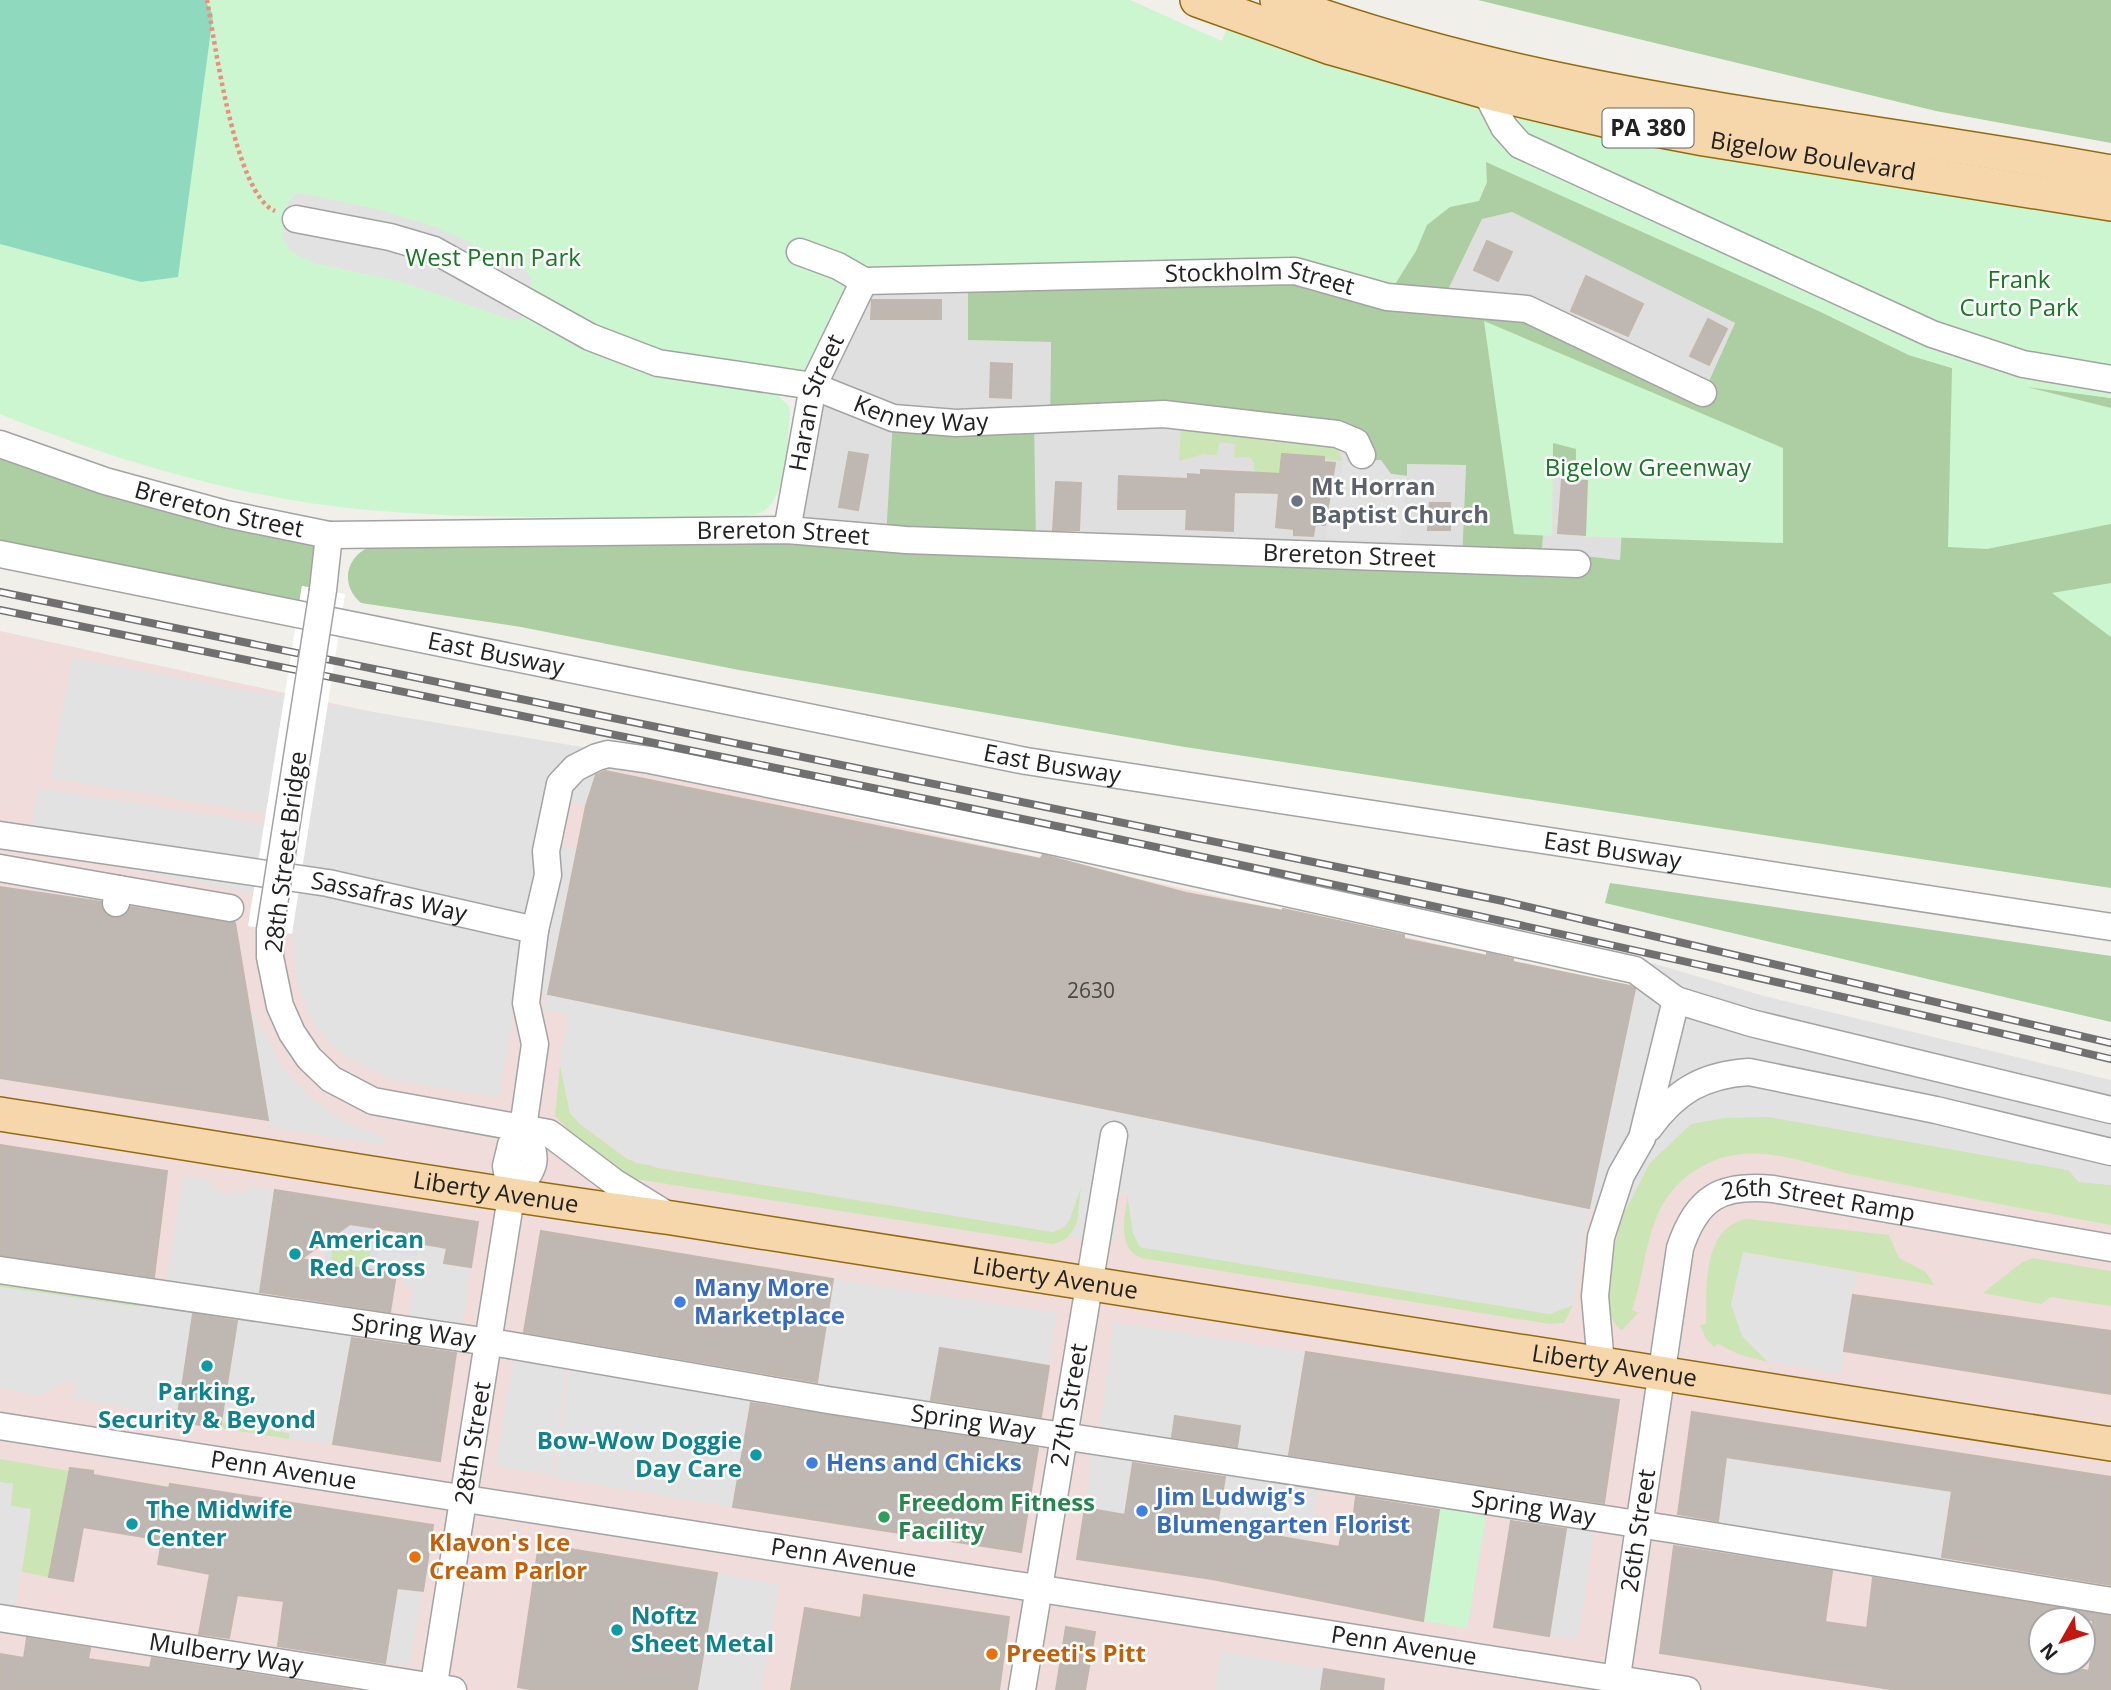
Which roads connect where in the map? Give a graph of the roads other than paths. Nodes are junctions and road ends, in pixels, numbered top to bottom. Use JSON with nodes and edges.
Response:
{"nodes":[{"id":1,"x":1197,"y":0,"type":"edge"},
{"id":2,"x":1277,"y":0,"type":"edge"},
{"id":3,"x":1486,"y":92,"type":"junction"},
{"id":4,"x":2111,"y":172,"type":"edge"},
{"id":5,"x":2111,"y":204,"type":"edge"},
{"id":6,"x":296,"y":219,"type":"road end"},
{"id":7,"x":800,"y":252,"type":"dead end"},
{"id":8,"x":864,"y":281,"type":"junction"},
{"id":9,"x":2111,"y":379,"type":"edge"},
{"id":10,"x":813,"y":386,"type":"junction"},
{"id":11,"x":1703,"y":393,"type":"dead end"},
{"id":12,"x":0,"y":444,"type":"edge"},
{"id":13,"x":1362,"y":455,"type":"dead end"},
{"id":14,"x":787,"y":530,"type":"junction"},
{"id":15,"x":329,"y":535,"type":"junction"},
{"id":16,"x":0,"y":554,"type":"edge"},
{"id":17,"x":1577,"y":564,"type":"dead end"},
{"id":18,"x":0,"y":835,"type":"edge"},
{"id":19,"x":0,"y":869,"type":"edge"},
{"id":20,"x":230,"y":908,"type":"dead end"},
{"id":21,"x":2111,"y":927,"type":"edge"},
{"id":22,"x":535,"y":930,"type":"junction"},
{"id":23,"x":1676,"y":1000,"type":"junction"},
{"id":24,"x":2111,"y":1110,"type":"edge"},
{"id":25,"x":0,"y":1114,"type":"edge"},
{"id":26,"x":523,"y":1128,"type":"junction"},
{"id":27,"x":1114,"y":1135,"type":"dead end"},
{"id":28,"x":1642,"y":1138,"type":"junction"},
{"id":29,"x":2111,"y":1152,"type":"edge"},
{"id":30,"x":511,"y":1197,"type":"junction"},
{"id":31,"x":672,"y":1218,"type":"junction"},
{"id":32,"x":2111,"y":1248,"type":"edge"},
{"id":33,"x":0,"y":1270,"type":"edge"},
{"id":34,"x":1090,"y":1285,"type":"junction"},
{"id":35,"x":488,"y":1342,"type":"junction"},
{"id":36,"x":1601,"y":1364,"type":"junction"},
{"id":37,"x":1664,"y":1373,"type":"junction"},
{"id":38,"x":0,"y":1426,"type":"edge"},
{"id":39,"x":1066,"y":1436,"type":"junction"},
{"id":40,"x":2111,"y":1444,"type":"edge"},
{"id":41,"x":464,"y":1500,"type":"junction"},
{"id":42,"x":1641,"y":1526,"type":"junction"},
{"id":43,"x":1037,"y":1590,"type":"junction"},
{"id":44,"x":2111,"y":1601,"type":"edge"},
{"id":45,"x":0,"y":1618,"type":"edge"},
{"id":46,"x":1616,"y":1684,"type":"edge"},
{"id":47,"x":440,"y":1689,"type":"edge"},
{"id":48,"x":1022,"y":1690,"type":"edge"},
{"id":49,"x":1687,"y":1690,"type":"edge"}],
"edges":[{"from":1,"to":3,"type":"main road","name":"Bigelow Boulevard","number":"PA 380"},
{"from":2,"to":4,"type":"main road","name":"Bigelow Boulevard","number":"PA 380"},
{"from":3,"to":5,"type":"main road","name":"Bigelow Boulevard","number":"PA 380"},
{"from":3,"to":9,"type":"street"},
{"from":6,"to":10,"type":"street","name":"Kenney Way"},
{"from":7,"to":8,"type":"street","name":"Stockholm Street"},
{"from":8,"to":10,"type":"street","name":"Haran Street"},
{"from":8,"to":11,"type":"street","name":"Stockholm Street"},
{"from":10,"to":13,"type":"street","name":"Kenney Way"},
{"from":10,"to":14,"type":"street","name":"Haran Street"},
{"from":12,"to":15,"type":"street","name":"Brereton Street"},
{"from":14,"to":15,"type":"street","name":"Brereton Street"},
{"from":14,"to":17,"type":"street","name":"Brereton Street"},
{"from":15,"to":26,"type":"street","name":"28th Street Bridge","bridge":true},
{"from":16,"to":21,"type":"street","name":"East Busway"},
{"from":18,"to":22,"type":"street","name":"Sassafras Way"},
{"from":19,"to":20,"type":"street"},
{"from":22,"to":23,"type":"street"},
{"from":22,"to":26,"type":"street"},
{"from":23,"to":24,"type":"street"},
{"from":23,"to":28,"type":"street"},
{"from":25,"to":30,"type":"main road","name":"Liberty Avenue"},
{"from":26,"to":30,"type":"street","name":"28th Street"},
{"from":26,"to":31,"type":"street","name":"28th Street Bridge"},
{"from":27,"to":34,"type":"street","name":"27th Street"},
{"from":28,"to":29,"type":"street"},
{"from":28,"to":36,"type":"street"},
{"from":30,"to":31,"type":"main road","name":"Liberty Avenue"},
{"from":30,"to":35,"type":"street","name":"28th Street"},
{"from":31,"to":34,"type":"main road","name":"Liberty Avenue"},
{"from":32,"to":37,"type":"street","name":"26th Street Ramp"},
{"from":33,"to":35,"type":"street","name":"Spring Way"},
{"from":34,"to":36,"type":"main road","name":"Liberty Avenue"},
{"from":34,"to":39,"type":"street","name":"27th Street"},
{"from":35,"to":39,"type":"street","name":"Spring Way"},
{"from":35,"to":41,"type":"street","name":"28th Street"},
{"from":36,"to":37,"type":"main road","name":"Liberty Avenue"},
{"from":37,"to":40,"type":"main road","name":"Liberty Avenue"},
{"from":37,"to":42,"type":"street","name":"26th Street"},
{"from":38,"to":41,"type":"street","name":"Penn Avenue"},
{"from":39,"to":42,"type":"street","name":"Spring Way"},
{"from":39,"to":43,"type":"street","name":"27th Street"},
{"from":41,"to":43,"type":"street","name":"Penn Avenue"},
{"from":41,"to":47,"type":"street","name":"28th Street"},
{"from":42,"to":44,"type":"street","name":"Spring Way"},
{"from":42,"to":46,"type":"street","name":"26th Street"},
{"from":43,"to":46,"type":"street","name":"Penn Avenue"},
{"from":43,"to":48,"type":"street","name":"27th Street"},
{"from":45,"to":47,"type":"street","name":"Mulberry Way"},
{"from":46,"to":49,"type":"street","name":"Penn Avenue"}]}
